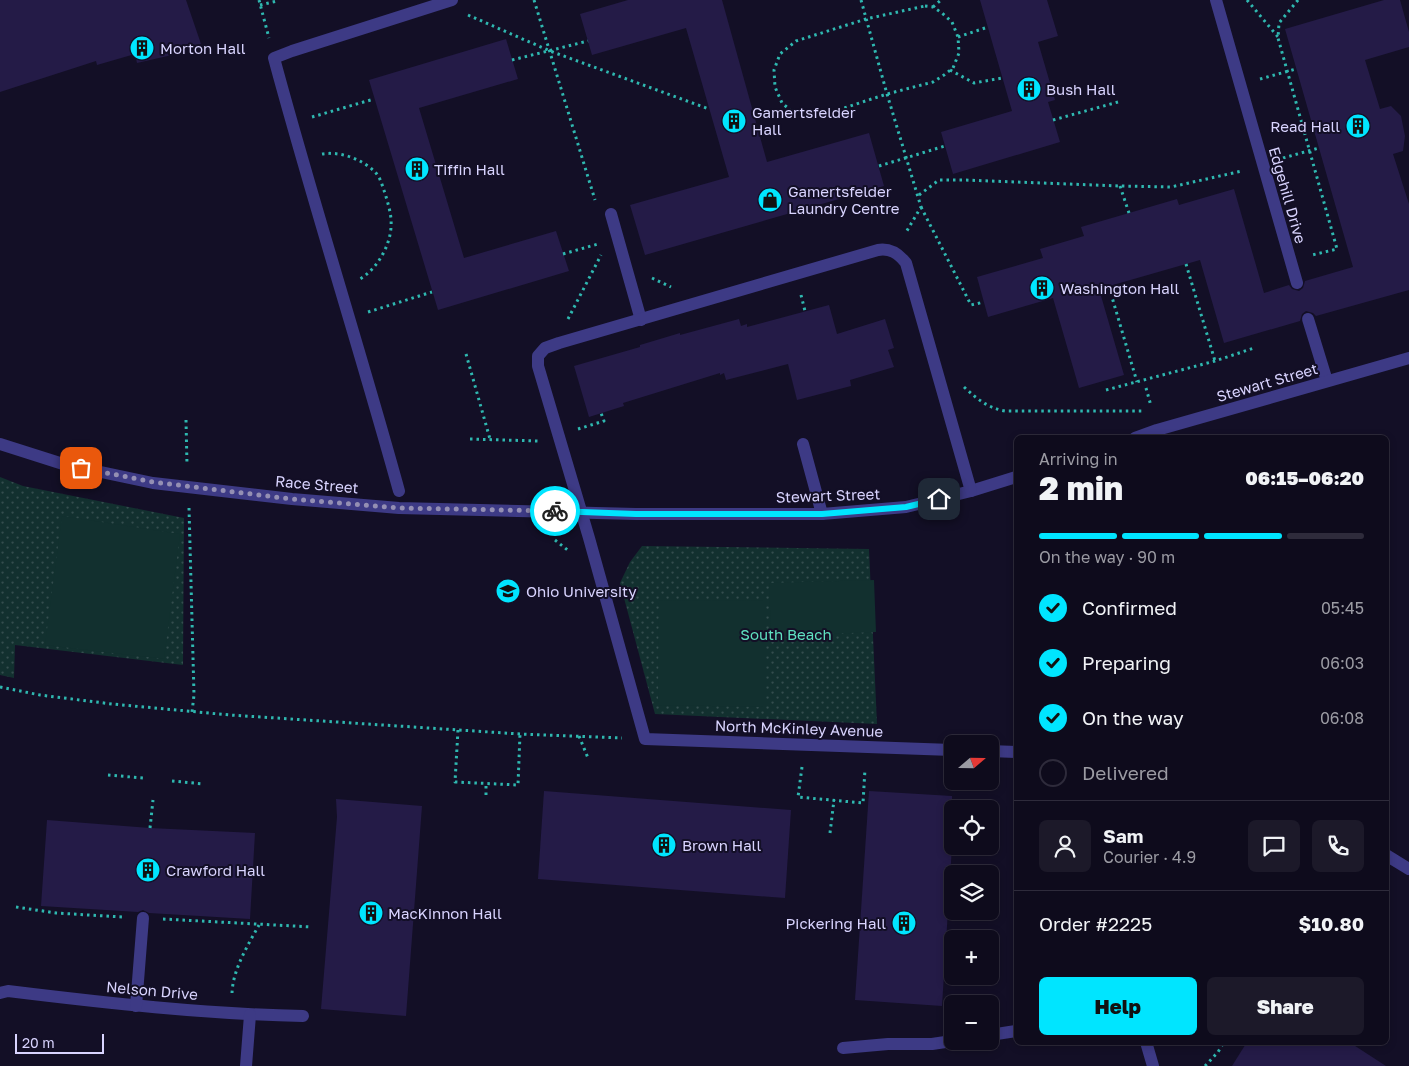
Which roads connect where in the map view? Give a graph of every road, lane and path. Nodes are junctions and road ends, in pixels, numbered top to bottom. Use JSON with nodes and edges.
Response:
{"nodes":[{"id":1,"x":259,"y":0,"type":"edge"},
{"id":2,"x":277,"y":0,"type":"edge"},
{"id":3,"x":452,"y":0,"type":"edge"},
{"id":4,"x":534,"y":0,"type":"edge"},
{"id":5,"x":861,"y":0,"type":"edge"},
{"id":6,"x":941,"y":0,"type":"edge"},
{"id":7,"x":1216,"y":0,"type":"edge"},
{"id":8,"x":1247,"y":0,"type":"edge"},
{"id":9,"x":1298,"y":0,"type":"edge"},
{"id":10,"x":260,"y":5,"type":"junction"},
{"id":11,"x":933,"y":7,"type":"junction"},
{"id":12,"x":468,"y":15,"type":"dead end"},
{"id":13,"x":866,"y":19,"type":"junction"},
{"id":14,"x":266,"y":27,"type":"dead end"},
{"id":15,"x":988,"y":27,"type":"dead end"},
{"id":16,"x":958,"y":36,"type":"junction"},
{"id":17,"x":1278,"y":38,"type":"junction"},
{"id":18,"x":588,"y":41,"type":"dead end"},
{"id":19,"x":550,"y":51,"type":"junction"},
{"id":20,"x":512,"y":60,"type":"dead end"},
{"id":21,"x":1296,"y":68,"type":"dead end"},
{"id":22,"x":950,"y":70,"type":"junction"},
{"id":23,"x":1288,"y":71,"type":"junction"},
{"id":24,"x":1002,"y":78,"type":"dead end"},
{"id":25,"x":1255,"y":81,"type":"dead end"},
{"id":26,"x":887,"y":94,"type":"junction"},
{"id":27,"x":374,"y":99,"type":"dead end"},
{"id":28,"x":1118,"y":102,"type":"dead end"},
{"id":29,"x":709,"y":109,"type":"dead end"},
{"id":30,"x":309,"y":118,"type":"dead end"},
{"id":31,"x":1053,"y":120,"type":"dead end"},
{"id":32,"x":945,"y":146,"type":"dead end"},
{"id":33,"x":1319,"y":148,"type":"dead end"},
{"id":34,"x":1310,"y":150,"type":"junction"},
{"id":35,"x":318,"y":154,"type":"dead end"},
{"id":36,"x":907,"y":158,"type":"junction"},
{"id":37,"x":1278,"y":160,"type":"dead end"},
{"id":38,"x":879,"y":166,"type":"dead end"},
{"id":39,"x":1242,"y":171,"type":"dead end"},
{"id":40,"x":1120,"y":186,"type":"junction"},
{"id":41,"x":918,"y":195,"type":"junction"},
{"id":42,"x":597,"y":206,"type":"dead end"},
{"id":43,"x":921,"y":206,"type":"junction"},
{"id":44,"x":1129,"y":213,"type":"dead end"},
{"id":45,"x":611,"y":214,"type":"dead end"},
{"id":46,"x":900,"y":241,"type":"dead end"},
{"id":47,"x":599,"y":244,"type":"dead end"},
{"id":48,"x":604,"y":250,"type":"dead end"},
{"id":49,"x":563,"y":254,"type":"dead end"},
{"id":50,"x":1305,"y":257,"type":"dead end"},
{"id":51,"x":1186,"y":264,"type":"dead end"},
{"id":52,"x":645,"y":275,"type":"dead end"},
{"id":53,"x":356,"y":281,"type":"dead end"},
{"id":54,"x":1297,"y":283,"type":"dead end"},
{"id":55,"x":1109,"y":287,"type":"dead end"},
{"id":56,"x":678,"y":290,"type":"dead end"},
{"id":57,"x":799,"y":290,"type":"dead end"},
{"id":58,"x":432,"y":292,"type":"dead end"},
{"id":59,"x":984,"y":302,"type":"dead end"},
{"id":60,"x":805,"y":311,"type":"dead end"},
{"id":61,"x":365,"y":313,"type":"dead end"},
{"id":62,"x":1308,"y":319,"type":"dead end"},
{"id":63,"x":641,"y":320,"type":"junction"},
{"id":64,"x":564,"y":326,"type":"dead end"},
{"id":65,"x":1254,"y":348,"type":"dead end"},
{"id":66,"x":466,"y":354,"type":"dead end"},
{"id":67,"x":1409,"y":358,"type":"edge"},
{"id":68,"x":1215,"y":361,"type":"junction"},
{"id":69,"x":1328,"y":381,"type":"junction"},
{"id":70,"x":1137,"y":382,"type":"junction"},
{"id":71,"x":962,"y":385,"type":"dead end"},
{"id":72,"x":1146,"y":388,"type":"dead end"},
{"id":73,"x":1106,"y":390,"type":"dead end"},
{"id":74,"x":1151,"y":406,"type":"dead end"},
{"id":75,"x":1148,"y":411,"type":"dead end"},
{"id":76,"x":601,"y":413,"type":"dead end"},
{"id":77,"x":186,"y":420,"type":"dead end"},
{"id":78,"x":582,"y":427,"type":"dead end"},
{"id":79,"x":1143,"y":435,"type":"edge"},
{"id":80,"x":470,"y":439,"type":"dead end"},
{"id":81,"x":490,"y":439,"type":"junction"},
{"id":82,"x":540,"y":441,"type":"dead end"},
{"id":83,"x":0,"y":444,"type":"edge"},
{"id":84,"x":803,"y":444,"type":"dead end"},
{"id":85,"x":187,"y":466,"type":"dead end"},
{"id":86,"x":1014,"y":478,"type":"edge"},
{"id":87,"x":399,"y":491,"type":"dead end"},
{"id":88,"x":971,"y":491,"type":"junction"},
{"id":89,"x":190,"y":511,"type":"dead end"},
{"id":90,"x":581,"y":512,"type":"junction"},
{"id":91,"x":636,"y":514,"type":"joint"},
{"id":92,"x":822,"y":514,"type":"junction"},
{"id":93,"x":0,"y":687,"type":"edge"},
{"id":94,"x":192,"y":712,"type":"junction"},
{"id":95,"x":458,"y":730,"type":"junction"},
{"id":96,"x":520,"y":734,"type":"junction"},
{"id":97,"x":579,"y":736,"type":"junction"},
{"id":98,"x":645,"y":739,"type":"junction"},
{"id":99,"x":944,"y":750,"type":"edge"},
{"id":100,"x":999,"y":752,"type":"edge"},
{"id":101,"x":1014,"y":752,"type":"edge"},
{"id":102,"x":588,"y":758,"type":"dead end"},
{"id":103,"x":802,"y":767,"type":"dead end"},
{"id":104,"x":865,"y":769,"type":"dead end"},
{"id":105,"x":108,"y":775,"type":"dead end"},
{"id":106,"x":143,"y":778,"type":"dead end"},
{"id":107,"x":172,"y":780,"type":"dead end"},
{"id":108,"x":204,"y":784,"type":"dead end"},
{"id":109,"x":486,"y":784,"type":"junction"},
{"id":110,"x":486,"y":795,"type":"dead end"},
{"id":111,"x":152,"y":800,"type":"dead end"},
{"id":112,"x":834,"y":800,"type":"junction"},
{"id":113,"x":150,"y":828,"type":"dead end"},
{"id":114,"x":830,"y":833,"type":"dead end"},
{"id":115,"x":1389,"y":857,"type":"edge"},
{"id":116,"x":1409,"y":870,"type":"edge"},
{"id":117,"x":16,"y":907,"type":"dead end"},
{"id":118,"x":143,"y":918,"type":"junction"},
{"id":119,"x":259,"y":925,"type":"junction"},
{"id":120,"x":312,"y":927,"type":"dead end"},
{"id":121,"x":232,"y":985,"type":"dead end"},
{"id":122,"x":0,"y":993,"type":"edge"},
{"id":123,"x":136,"y":1006,"type":"junction"},
{"id":124,"x":250,"y":1015,"type":"junction"},
{"id":125,"x":302,"y":1016,"type":"dead end"},
{"id":126,"x":1014,"y":1031,"type":"edge"},
{"id":127,"x":999,"y":1034,"type":"edge"},
{"id":128,"x":944,"y":1042,"type":"edge"},
{"id":129,"x":1147,"y":1045,"type":"edge"},
{"id":130,"x":1222,"y":1045,"type":"edge"},
{"id":131,"x":844,"y":1048,"type":"dead end"},
{"id":132,"x":246,"y":1066,"type":"edge"},
{"id":133,"x":1153,"y":1066,"type":"edge"},
{"id":134,"x":1205,"y":1066,"type":"edge"}],
"edges":[{"from":1,"to":10,"type":"path"},
{"from":2,"to":10,"type":"path"},
{"from":3,"to":87,"type":"street"},
{"from":4,"to":19,"type":"path"},
{"from":5,"to":13,"type":"path"},
{"from":6,"to":11,"type":"path"},
{"from":7,"to":54,"type":"street","name":"Edgehill Drive"},
{"from":8,"to":17,"type":"path"},
{"from":9,"to":17,"type":"path"},
{"from":10,"to":14,"type":"path"},
{"from":11,"to":13,"type":"path"},
{"from":11,"to":16,"type":"path"},
{"from":12,"to":19,"type":"path"},
{"from":13,"to":26,"type":"path"},
{"from":13,"to":26,"type":"path"},
{"from":15,"to":16,"type":"path"},
{"from":16,"to":22,"type":"path"},
{"from":17,"to":23,"type":"path"},
{"from":18,"to":19,"type":"path"},
{"from":19,"to":20,"type":"path"},
{"from":19,"to":29,"type":"path"},
{"from":19,"to":42,"type":"path"},
{"from":21,"to":23,"type":"path"},
{"from":22,"to":24,"type":"path"},
{"from":22,"to":26,"type":"path"},
{"from":23,"to":25,"type":"path"},
{"from":23,"to":34,"type":"path"},
{"from":26,"to":36,"type":"path"},
{"from":27,"to":30,"type":"path"},
{"from":28,"to":31,"type":"path"},
{"from":32,"to":36,"type":"path"},
{"from":33,"to":34,"type":"path"},
{"from":34,"to":37,"type":"path"},
{"from":34,"to":50,"type":"path"},
{"from":35,"to":53,"type":"path"},
{"from":36,"to":38,"type":"path"},
{"from":36,"to":41,"type":"path"},
{"from":39,"to":40,"type":"path"},
{"from":40,"to":41,"type":"path"},
{"from":40,"to":44,"type":"path"},
{"from":41,"to":43,"type":"path"},
{"from":43,"to":46,"type":"path"},
{"from":43,"to":59,"type":"path"},
{"from":45,"to":63,"type":"street"},
{"from":47,"to":49,"type":"path"},
{"from":48,"to":64,"type":"path"},
{"from":51,"to":68,"type":"path"},
{"from":52,"to":56,"type":"path"},
{"from":55,"to":70,"type":"path"},
{"from":57,"to":60,"type":"path"},
{"from":58,"to":61,"type":"path"},
{"from":62,"to":69,"type":"street"},
{"from":63,"to":88,"type":"street"},
{"from":63,"to":90,"type":"street"},
{"from":65,"to":68,"type":"path"},
{"from":66,"to":81,"type":"path"},
{"from":67,"to":69,"type":"street","name":"Stewart Street"},
{"from":68,"to":70,"type":"path"},
{"from":69,"to":79,"type":"street","name":"Stewart Street"},
{"from":70,"to":73,"type":"path"},
{"from":71,"to":75,"type":"path"},
{"from":72,"to":74,"type":"path"},
{"from":76,"to":78,"type":"path"},
{"from":77,"to":85,"type":"path"},
{"from":80,"to":81,"type":"path"},
{"from":81,"to":82,"type":"path"},
{"from":83,"to":90,"type":"street","name":"Race Street"},
{"from":84,"to":92,"type":"street"},
{"from":86,"to":88,"type":"street","name":"Stewart Street"},
{"from":88,"to":92,"type":"street","name":"Stewart Street"},
{"from":89,"to":94,"type":"path"},
{"from":90,"to":91,"type":"street","name":"Race Street"},
{"from":90,"to":98,"type":"street"},
{"from":91,"to":92,"type":"street","name":"Stewart Street"},
{"from":93,"to":94,"type":"path"},
{"from":94,"to":95,"type":"path"},
{"from":95,"to":96,"type":"path"},
{"from":95,"to":109,"type":"path"},
{"from":96,"to":97,"type":"path"},
{"from":96,"to":109,"type":"path"},
{"from":97,"to":98,"type":"path"},
{"from":97,"to":102,"type":"path"},
{"from":98,"to":99,"type":"street","name":"North McKinley Avenue"},
{"from":100,"to":101,"type":"street"},
{"from":103,"to":112,"type":"path"},
{"from":104,"to":112,"type":"path"},
{"from":105,"to":106,"type":"path"},
{"from":107,"to":108,"type":"path"},
{"from":109,"to":110,"type":"path"},
{"from":111,"to":113,"type":"path"},
{"from":112,"to":114,"type":"path"},
{"from":115,"to":116,"type":"street"},
{"from":117,"to":118,"type":"path"},
{"from":118,"to":119,"type":"path"},
{"from":118,"to":123,"type":"street"},
{"from":119,"to":120,"type":"path"},
{"from":119,"to":121,"type":"path"},
{"from":122,"to":123,"type":"street","name":"Nelson Drive"},
{"from":123,"to":124,"type":"street","name":"Nelson Drive"},
{"from":124,"to":125,"type":"street","name":"Nelson Drive"},
{"from":124,"to":132,"type":"street"},
{"from":126,"to":127,"type":"street"},
{"from":128,"to":131,"type":"street"},
{"from":129,"to":133,"type":"street"},
{"from":130,"to":134,"type":"path"}]}
